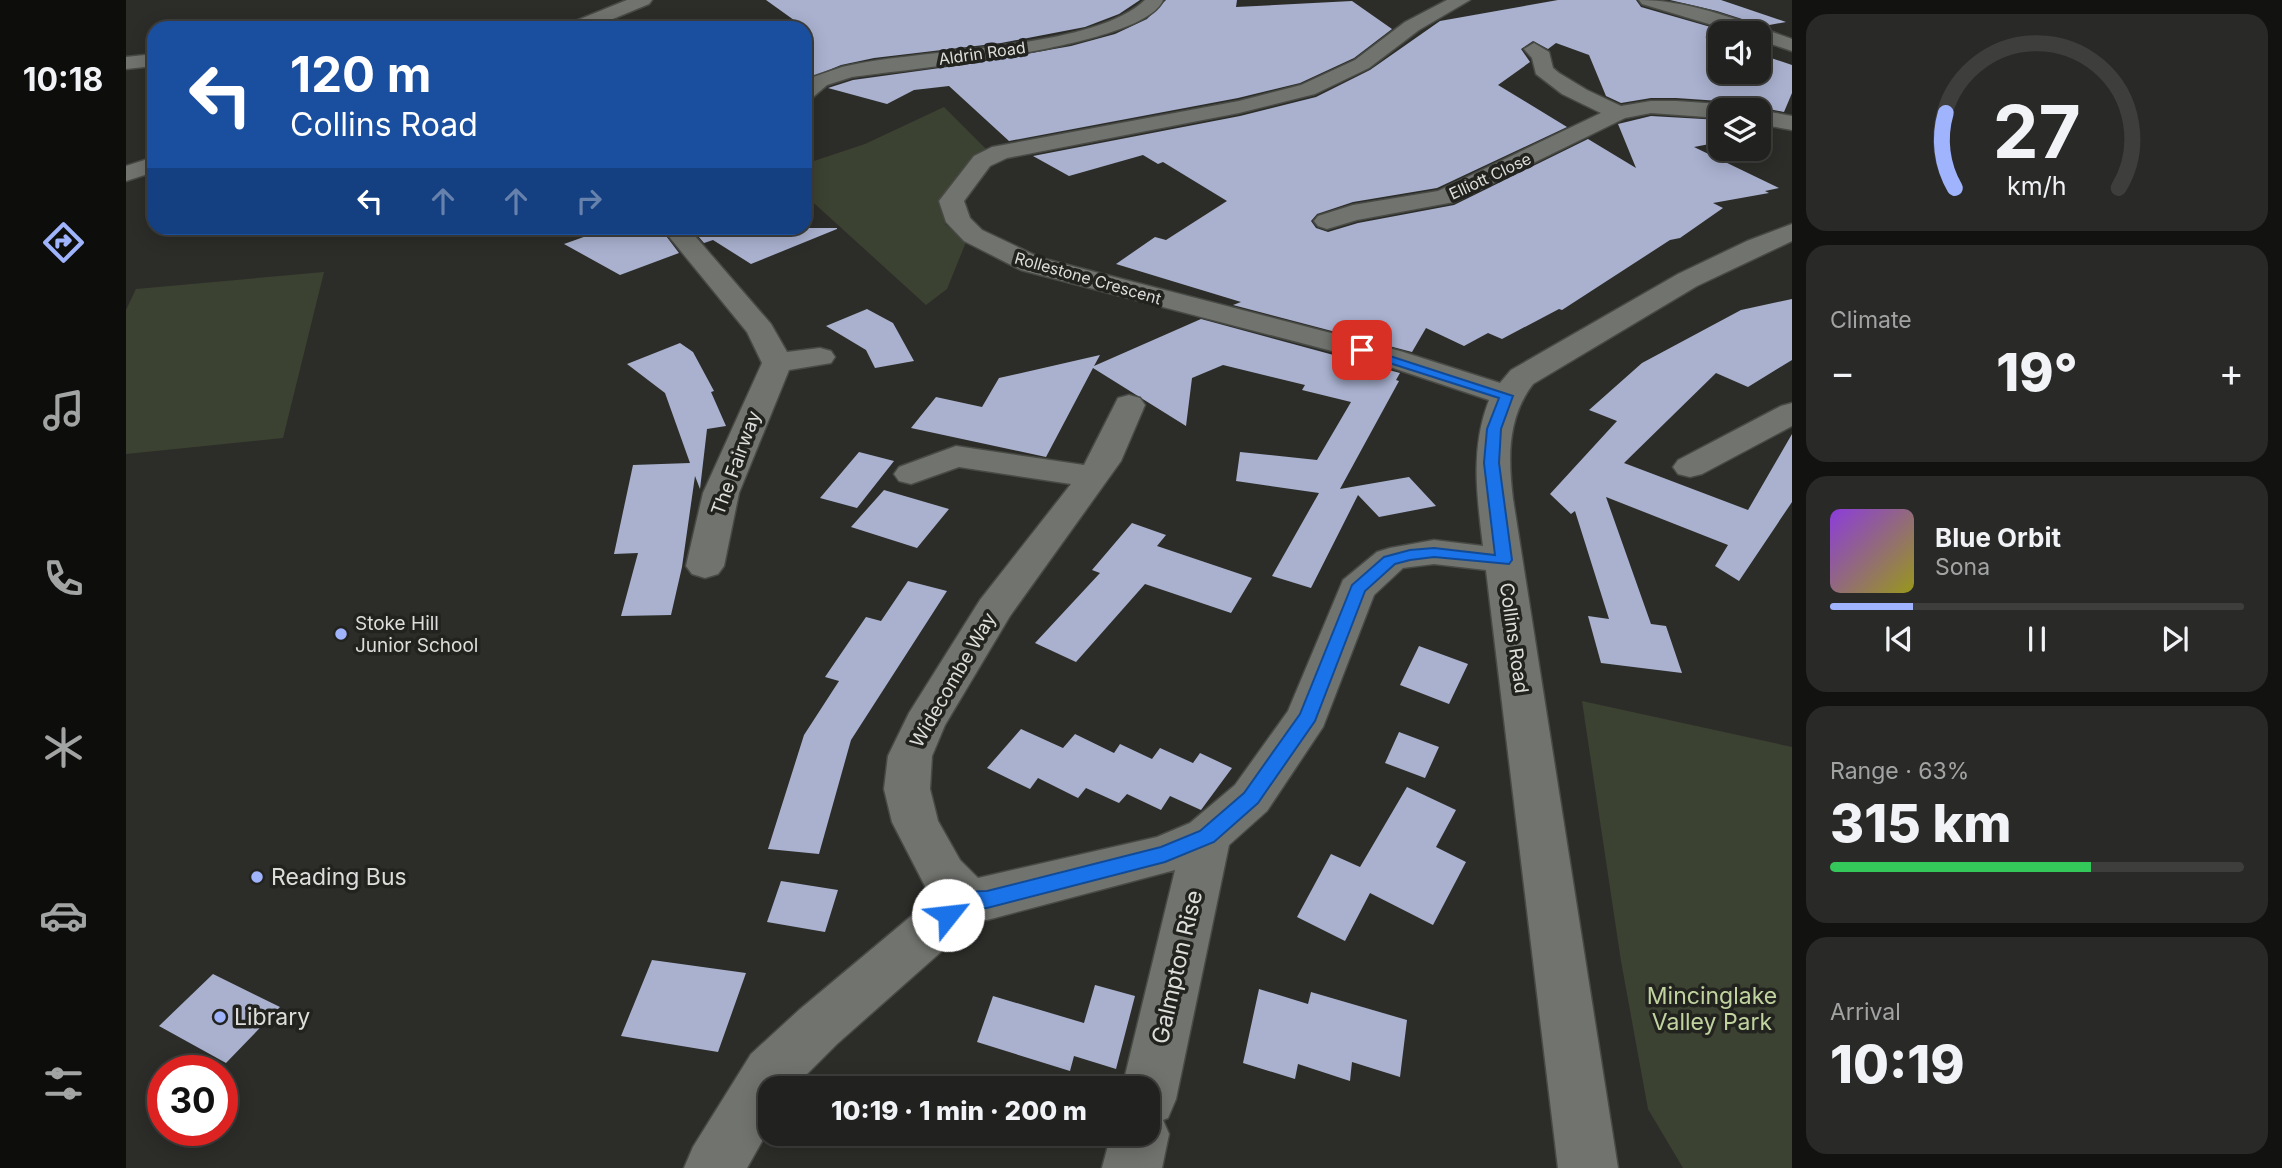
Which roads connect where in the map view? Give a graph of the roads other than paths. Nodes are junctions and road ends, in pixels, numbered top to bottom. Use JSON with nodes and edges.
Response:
{"nodes":[{"id":1,"x":614,"y":0,"type":"edge"},
{"id":2,"x":1154,"y":0,"type":"edge"},
{"id":3,"x":1461,"y":0,"type":"edge"},
{"id":4,"x":1648,"y":0,"type":"edge"},
{"id":5,"x":641,"y":1,"type":"edge"},
{"id":6,"x":592,"y":21,"type":"edge"},
{"id":7,"x":1718,"y":21,"type":"edge"},
{"id":8,"x":1771,"y":38,"type":"edge"},
{"id":9,"x":1792,"y":45,"type":"edge"},
{"id":10,"x":1534,"y":49,"type":"dead end"},
{"id":11,"x":147,"y":61,"type":"edge"},
{"id":12,"x":126,"y":64,"type":"edge"},
{"id":13,"x":147,"y":76,"type":"edge"},
{"id":14,"x":126,"y":77,"type":"edge"},
{"id":15,"x":812,"y":88,"type":"edge"},
{"id":16,"x":1708,"y":110,"type":"edge"},
{"id":17,"x":1619,"y":113,"type":"junction"},
{"id":18,"x":1771,"y":119,"type":"edge"},
{"id":19,"x":1792,"y":123,"type":"edge"},
{"id":20,"x":147,"y":166,"type":"edge"},
{"id":21,"x":126,"y":174,"type":"edge"},
{"id":22,"x":1323,"y":210,"type":"dead end"},
{"id":23,"x":1792,"y":232,"type":"edge"},
{"id":24,"x":682,"y":235,"type":"edge"},
{"id":25,"x":820,"y":357,"type":"dead end"},
{"id":26,"x":777,"y":363,"type":"junction"},
{"id":27,"x":1507,"y":396,"type":"junction"},
{"id":28,"x":1129,"y":405,"type":"dead end"},
{"id":29,"x":1792,"y":412,"type":"edge"},
{"id":30,"x":1690,"y":467,"type":"dead end"},
{"id":31,"x":911,"y":474,"type":"dead end"},
{"id":32,"x":1094,"y":477,"type":"junction"},
{"id":33,"x":1504,"y":560,"type":"junction"},
{"id":34,"x":705,"y":566,"type":"dead end"},
{"id":35,"x":1207,"y":836,"type":"junction"},
{"id":36,"x":967,"y":899,"type":"junction"},
{"id":37,"x":1153,"y":1076,"type":"edge"},
{"id":38,"x":1137,"y":1146,"type":"edge"},
{"id":39,"x":714,"y":1168,"type":"edge"},
{"id":40,"x":1132,"y":1168,"type":"edge"},
{"id":41,"x":1588,"y":1168,"type":"edge"}],
"edges":[{"from":1,"to":5,"type":"street"},
{"from":2,"to":15,"type":"street","name":"Aldrin Road"},
{"from":3,"to":27,"type":"street","name":"Rollestone Crescent"},
{"from":4,"to":7,"type":"street"},
{"from":5,"to":6,"type":"street"},
{"from":8,"to":9,"type":"street"},
{"from":10,"to":17,"type":"street"},
{"from":11,"to":12,"type":"street"},
{"from":13,"to":14,"type":"street"},
{"from":16,"to":17,"type":"street","name":"Elliott Close"},
{"from":17,"to":22,"type":"street","name":"Elliott Close"},
{"from":18,"to":19,"type":"street"},
{"from":20,"to":21,"type":"street"},
{"from":23,"to":27,"type":"street","name":"Collins Road"},
{"from":24,"to":26,"type":"street"},
{"from":25,"to":26,"type":"street"},
{"from":26,"to":34,"type":"street","name":"The Fairway"},
{"from":27,"to":33,"type":"street","name":"Collins Road"},
{"from":28,"to":32,"type":"street","name":"Widecombe Way"},
{"from":29,"to":30,"type":"street"},
{"from":31,"to":32,"type":"street"},
{"from":32,"to":36,"type":"street","name":"Widecombe Way"},
{"from":33,"to":35,"type":"street"},
{"from":33,"to":41,"type":"street","name":"Collins Road"},
{"from":35,"to":36,"type":"street"},
{"from":35,"to":37,"type":"street","name":"Galmpton Rise"},
{"from":36,"to":39,"type":"street"},
{"from":38,"to":40,"type":"street"}]}
